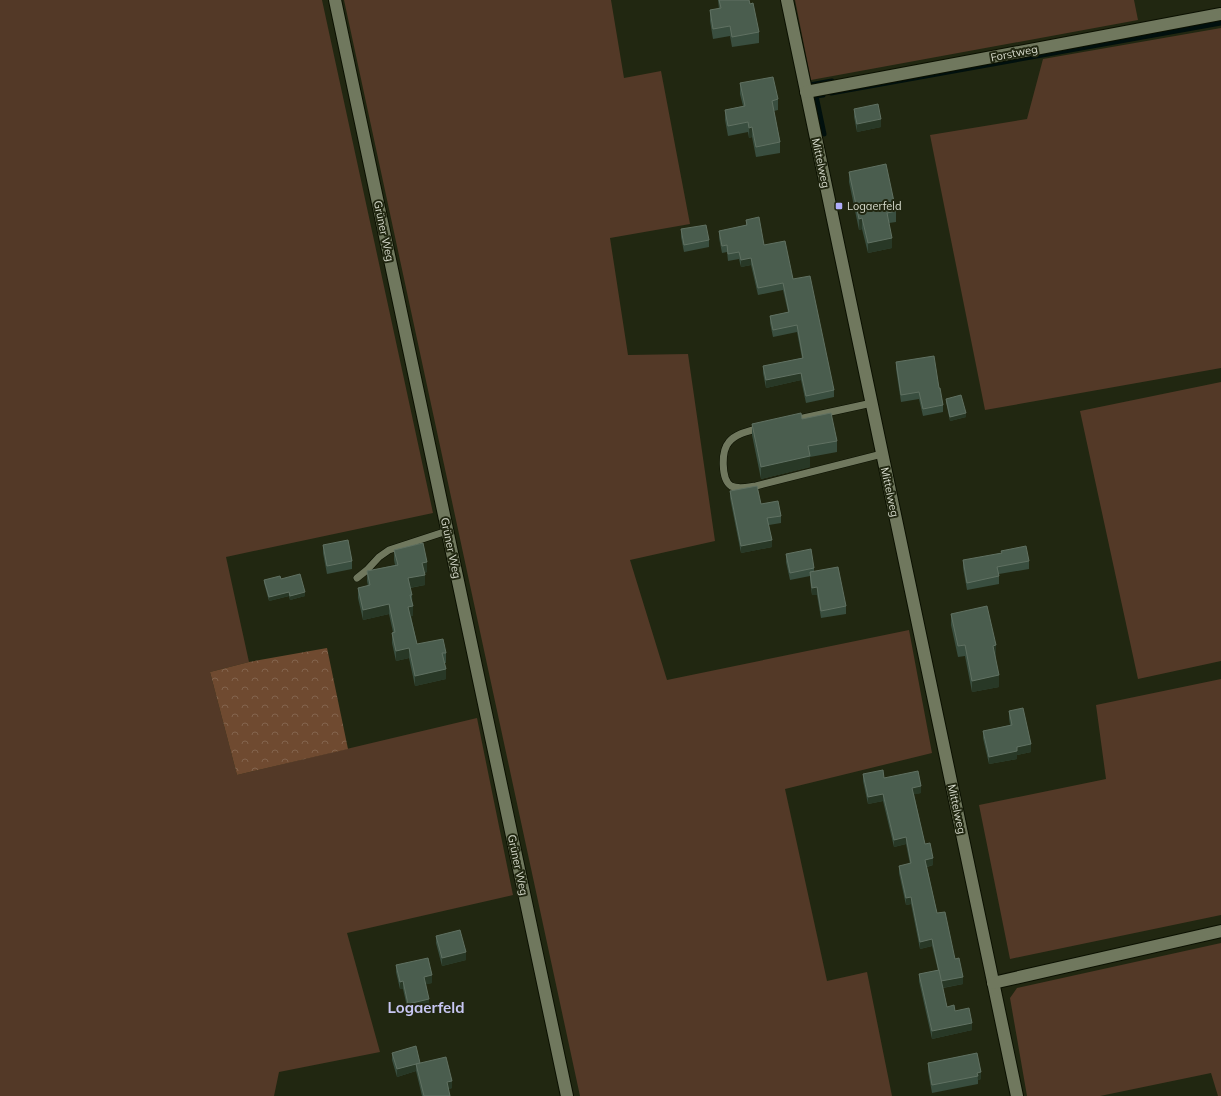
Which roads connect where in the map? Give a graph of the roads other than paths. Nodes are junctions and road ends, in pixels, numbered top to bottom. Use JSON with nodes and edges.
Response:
{"nodes":[{"id":1,"x":334,"y":0,"type":"edge"},
{"id":2,"x":787,"y":0,"type":"edge"},
{"id":3,"x":1221,"y":14,"type":"edge"},
{"id":4,"x":806,"y":92,"type":"junction"},
{"id":5,"x":872,"y":403,"type":"junction"},
{"id":6,"x":785,"y":422,"type":"edge"},
{"id":7,"x":770,"y":426,"type":"edge"},
{"id":8,"x":882,"y":454,"type":"junction"},
{"id":9,"x":447,"y":531,"type":"junction"},
{"id":10,"x":357,"y":578,"type":"dead end"},
{"id":11,"x":1221,"y":931,"type":"edge"},
{"id":12,"x":993,"y":984,"type":"junction"},
{"id":13,"x":567,"y":1096,"type":"edge"},
{"id":14,"x":1017,"y":1096,"type":"edge"}],
"edges":[{"from":1,"to":9,"type":"street","name":"Grüner Weg"},
{"from":2,"to":4,"type":"street","name":"Mittelweg"},
{"from":3,"to":4,"type":"street","name":"Forstweg"},
{"from":4,"to":5,"type":"street","name":"Mittelweg"},
{"from":5,"to":6,"type":"lane"},
{"from":5,"to":8,"type":"street","name":"Mittelweg"},
{"from":7,"to":8,"type":"lane"},
{"from":8,"to":12,"type":"street","name":"Mittelweg"},
{"from":9,"to":10,"type":"lane"},
{"from":9,"to":13,"type":"street","name":"Grüner Weg"},
{"from":11,"to":12,"type":"street"},
{"from":12,"to":14,"type":"street","name":"Mittelweg"}]}
